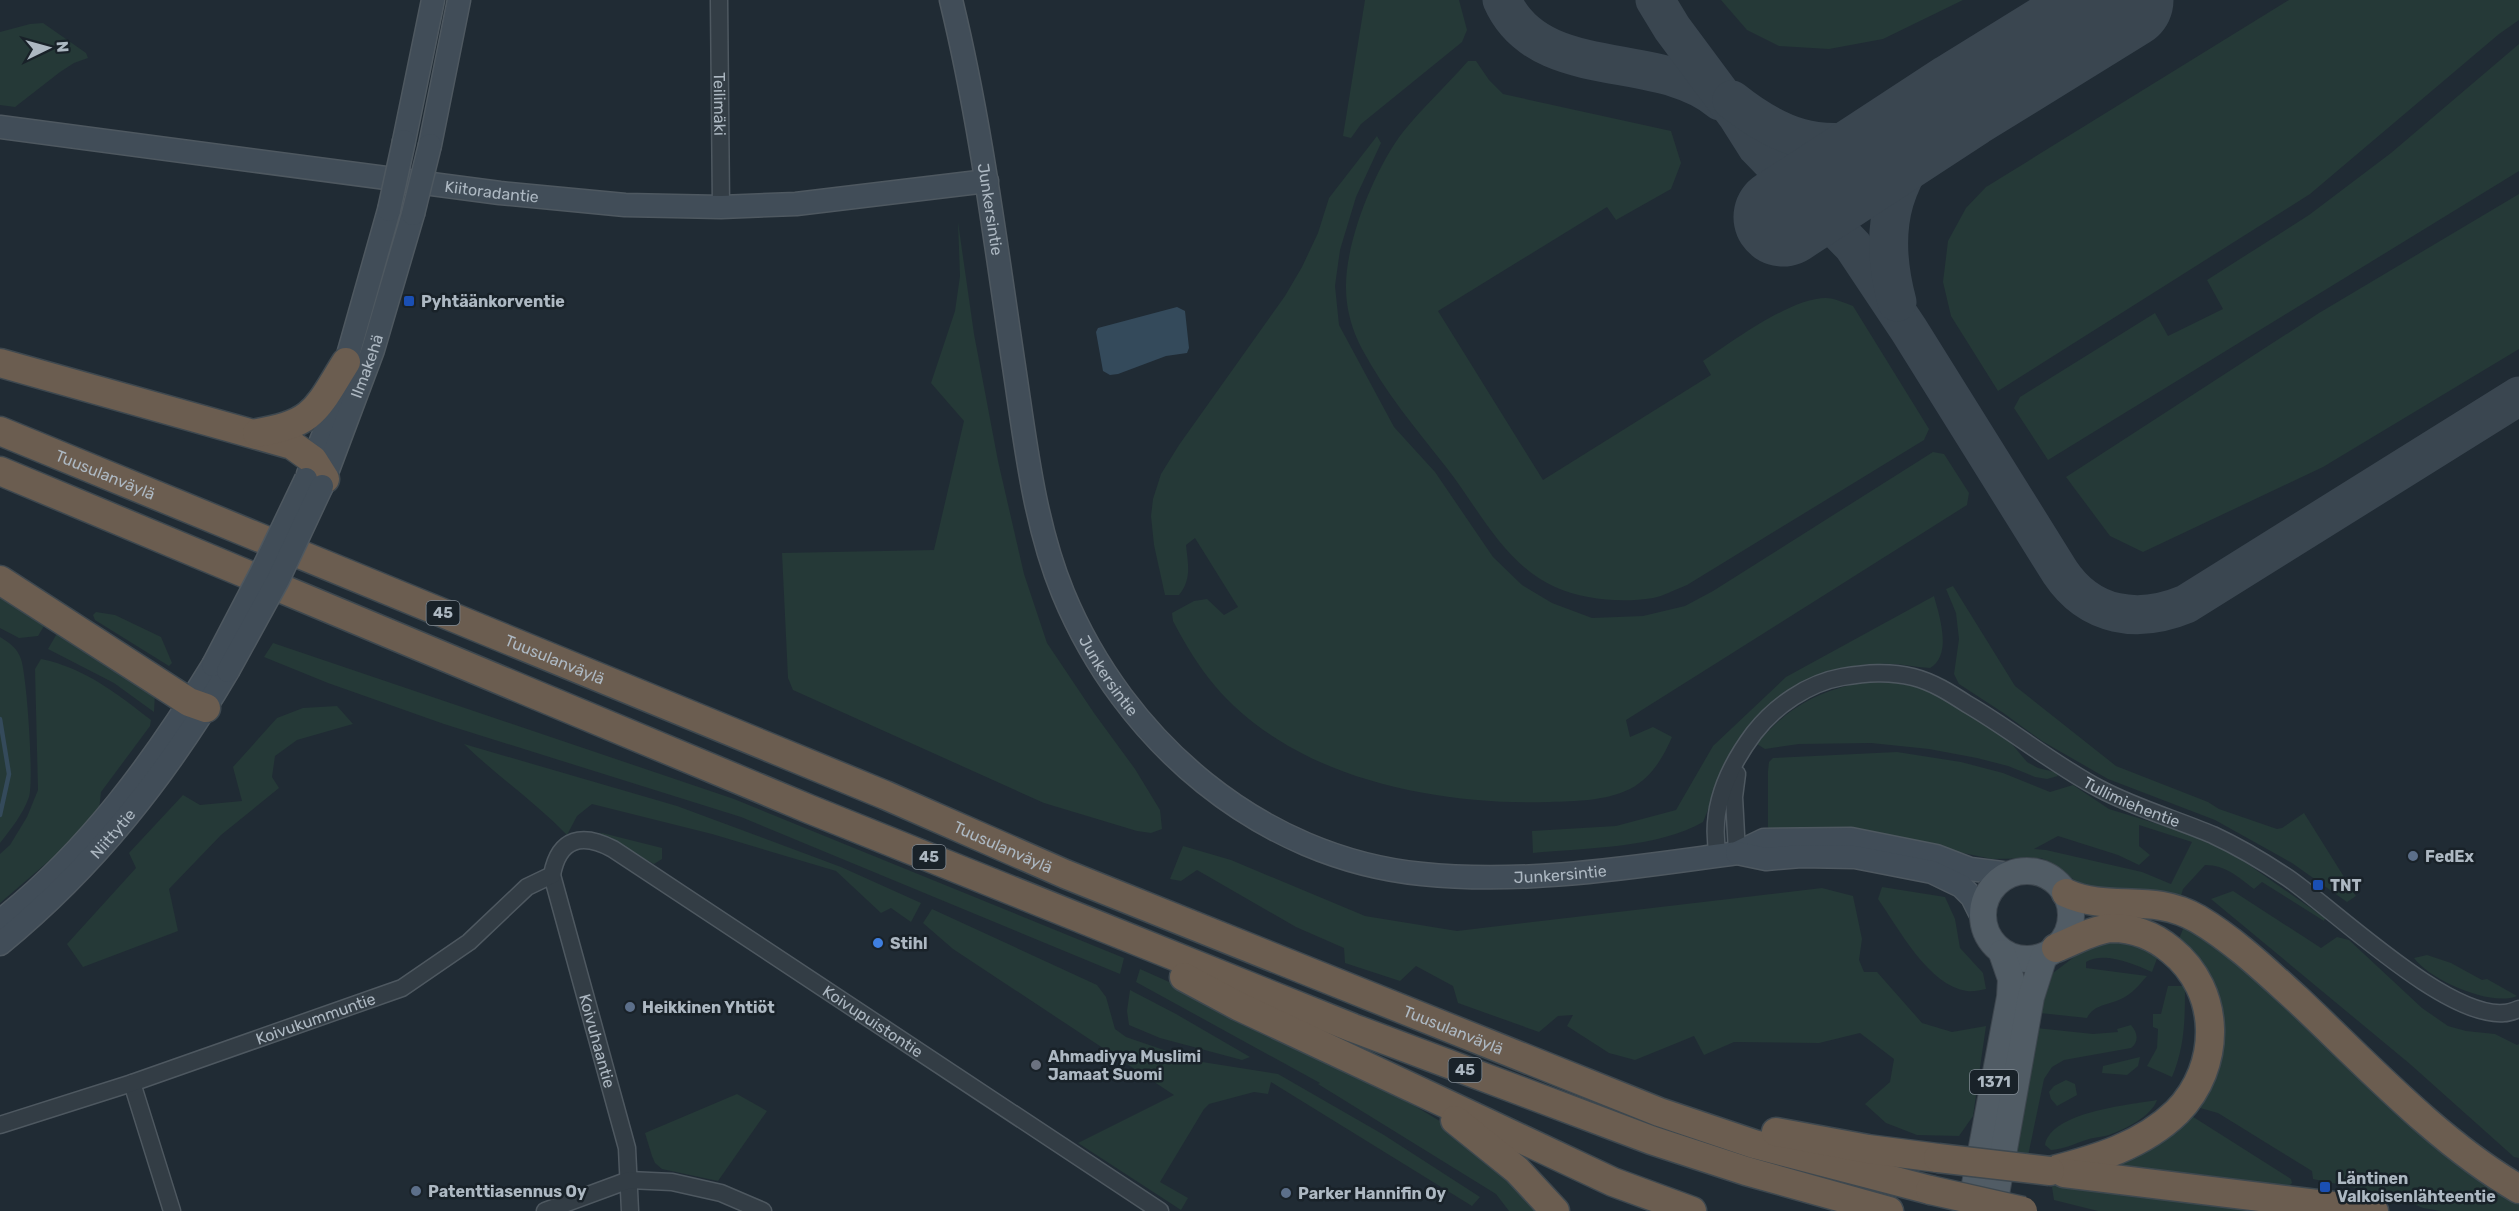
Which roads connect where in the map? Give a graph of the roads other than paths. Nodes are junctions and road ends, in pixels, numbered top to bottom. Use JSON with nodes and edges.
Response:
{"nodes":[{"id":1,"x":434,"y":0,"type":"edge"},
{"id":2,"x":459,"y":0,"type":"edge"},
{"id":3,"x":719,"y":0,"type":"edge"},
{"id":4,"x":951,"y":0,"type":"edge"},
{"id":5,"x":0,"y":127,"type":"edge"},
{"id":6,"x":987,"y":181,"type":"junction"},
{"id":7,"x":721,"y":207,"type":"junction"},
{"id":8,"x":346,"y":362,"type":"junction"},
{"id":9,"x":0,"y":363,"type":"edge"},
{"id":10,"x":0,"y":431,"type":"edge"},
{"id":11,"x":256,"y":433,"type":"junction"},
{"id":12,"x":0,"y":471,"type":"edge"},
{"id":13,"x":316,"y":476,"type":"junction"},
{"id":14,"x":0,"y":580,"type":"edge"},
{"id":15,"x":197,"y":705,"type":"junction"},
{"id":16,"x":1727,"y":854,"type":"junction"},
{"id":17,"x":2010,"y":874,"type":"junction"},
{"id":18,"x":552,"y":875,"type":"junction"},
{"id":19,"x":2066,"y":893,"type":"junction"},
{"id":20,"x":1050,"y":905,"type":"junction"},
{"id":21,"x":1983,"y":919,"type":"junction"},
{"id":22,"x":0,"y":921,"type":"edge"},
{"id":23,"x":0,"y":945,"type":"edge"},
{"id":24,"x":2050,"y":952,"type":"junction"},
{"id":25,"x":2002,"y":953,"type":"junction"},
{"id":26,"x":2519,"y":1009,"type":"edge"},
{"id":27,"x":132,"y":1083,"type":"junction"},
{"id":28,"x":1405,"y":1083,"type":"junction"},
{"id":29,"x":1659,"y":1112,"type":"junction"},
{"id":30,"x":0,"y":1125,"type":"edge"},
{"id":31,"x":2050,"y":1171,"type":"junction"},
{"id":32,"x":629,"y":1180,"type":"junction"},
{"id":33,"x":2519,"y":1189,"type":"edge"},
{"id":34,"x":172,"y":1211,"type":"edge"},
{"id":35,"x":545,"y":1211,"type":"edge"},
{"id":36,"x":630,"y":1211,"type":"edge"},
{"id":37,"x":763,"y":1211,"type":"edge"},
{"id":38,"x":1160,"y":1211,"type":"edge"},
{"id":39,"x":1555,"y":1211,"type":"edge"},
{"id":40,"x":1692,"y":1211,"type":"edge"},
{"id":41,"x":1889,"y":1211,"type":"edge"},
{"id":42,"x":1970,"y":1211,"type":"edge"},
{"id":43,"x":1992,"y":1211,"type":"edge"},
{"id":44,"x":2023,"y":1211,"type":"edge"},
{"id":45,"x":2374,"y":1211,"type":"edge"}],
"edges":[{"from":1,"to":8,"type":"main road","name":"Ilmakehä","bridge":true},
{"from":2,"to":13,"type":"main road","name":"Ilmakehä","bridge":true},
{"from":3,"to":7,"type":"street","name":"Teilimäki"},
{"from":4,"to":6,"type":"main road","name":"Junkersintie"},
{"from":5,"to":7,"type":"main road","name":"Kiitoradantie"},
{"from":6,"to":7,"type":"main road","name":"Kiitoradantie"},
{"from":6,"to":16,"type":"main road","name":"Junkersintie"},
{"from":8,"to":11,"type":"highway"},
{"from":8,"to":13,"type":"main road","name":"Ilmakehä"},
{"from":9,"to":11,"type":"highway"},
{"from":10,"to":29,"type":"highway","name":"Tuusulanväylä","number":"45"},
{"from":11,"to":13,"type":"highway"},
{"from":12,"to":20,"type":"highway","name":"Tuusulanväylä","number":"45"},
{"from":13,"to":15,"type":"main road","name":"Ilmakehä","bridge":true},
{"from":14,"to":15,"type":"highway"},
{"from":15,"to":22,"type":"main road","name":"Niittytie"},
{"from":15,"to":23,"type":"main road","name":"Niittytie"},
{"from":16,"to":17,"type":"main road","name":"Junkersintie"},
{"from":16,"to":21,"type":"main road","name":"Junkersintie"},
{"from":16,"to":26,"type":"street","name":"Tullimiehentie"},
{"from":17,"to":19,"type":"main road"},
{"from":17,"to":21,"type":"main road"},
{"from":18,"to":27,"type":"street","name":"Koivukummuntie"},
{"from":18,"to":32,"type":"street","name":"Koivuhaantie"},
{"from":18,"to":38,"type":"street","name":"Koivupuistontie"},
{"from":19,"to":24,"type":"main road"},
{"from":19,"to":33,"type":"highway"},
{"from":20,"to":28,"type":"highway"},
{"from":20,"to":41,"type":"highway","name":"Tuusulanväylä","number":"45"},
{"from":21,"to":25,"type":"main road"},
{"from":24,"to":25,"type":"main road"},
{"from":24,"to":31,"type":"highway"},
{"from":24,"to":43,"type":"main road","number":"1371"},
{"from":25,"to":42,"type":"main road","number":"1371"},
{"from":27,"to":30,"type":"street","name":"Koivukummuntie"},
{"from":27,"to":34,"type":"street"},
{"from":28,"to":39,"type":"highway"},
{"from":28,"to":40,"type":"highway"},
{"from":29,"to":31,"type":"highway","bridge":true},
{"from":29,"to":44,"type":"highway","name":"Tuusulanväylä","number":"45","bridge":true},
{"from":31,"to":45,"type":"highway"},
{"from":32,"to":35,"type":"street"},
{"from":32,"to":36,"type":"street","name":"Koivuhaantie"},
{"from":32,"to":37,"type":"street"}]}
